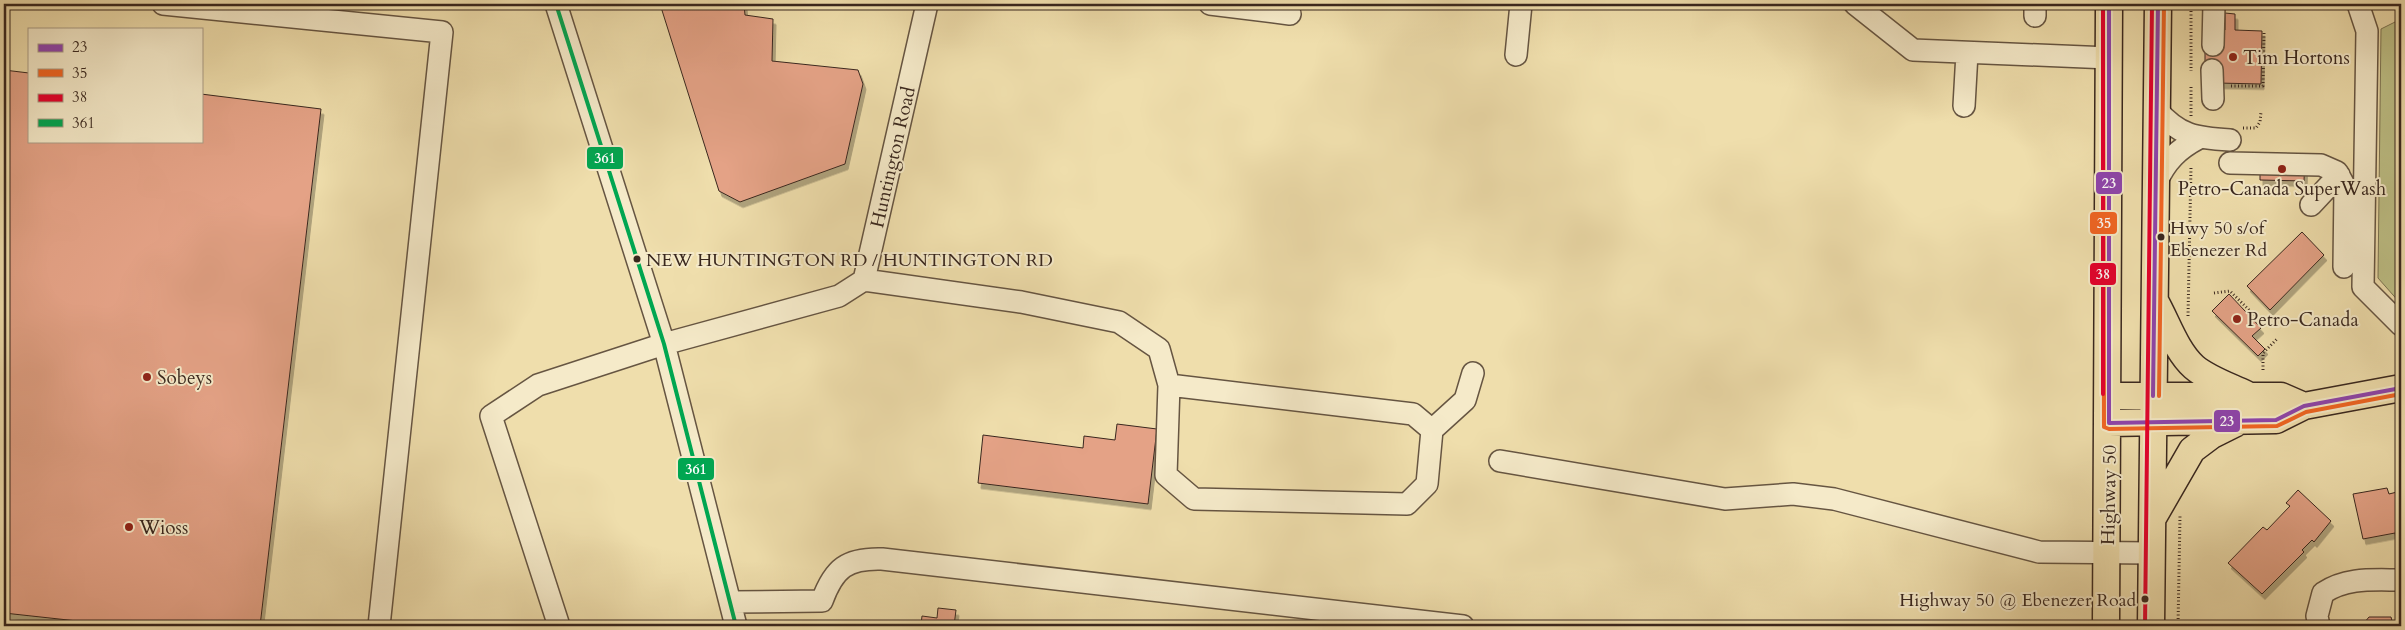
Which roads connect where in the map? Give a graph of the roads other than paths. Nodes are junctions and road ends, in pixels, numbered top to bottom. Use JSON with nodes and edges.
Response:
{"nodes":[{"id":1,"x":163,"y":4,"type":"edge"},
{"id":2,"x":556,"y":4,"type":"edge"},
{"id":3,"x":927,"y":4,"type":"edge"},
{"id":4,"x":1210,"y":4,"type":"edge"},
{"id":5,"x":1521,"y":4,"type":"edge"},
{"id":6,"x":1855,"y":4,"type":"edge"},
{"id":7,"x":2109,"y":4,"type":"edge"},
{"id":8,"x":2158,"y":4,"type":"edge"},
{"id":9,"x":2214,"y":4,"type":"edge"},
{"id":10,"x":2358,"y":4,"type":"edge"},
{"id":11,"x":1290,"y":14,"type":"dead end"},
{"id":12,"x":2213,"y":45,"type":"dead end"},
{"id":13,"x":1966,"y":53,"type":"junction"},
{"id":14,"x":1516,"y":55,"type":"dead end"},
{"id":15,"x":2109,"y":58,"type":"junction"},
{"id":16,"x":2212,"y":70,"type":"dead end"},
{"id":17,"x":2221,"y":92,"type":"road end"},
{"id":18,"x":1964,"y":106,"type":"dead end"},
{"id":19,"x":2156,"y":109,"type":"junction"},
{"id":20,"x":2194,"y":139,"type":"junction"},
{"id":21,"x":2230,"y":140,"type":"dead end"},
{"id":22,"x":2230,"y":163,"type":"dead end"},
{"id":23,"x":2338,"y":175,"type":"junction"},
{"id":24,"x":2156,"y":183,"type":"junction"},
{"id":25,"x":2311,"y":205,"type":"dead end"},
{"id":26,"x":2344,"y":267,"type":"dead end"},
{"id":27,"x":864,"y":280,"type":"junction"},
{"id":28,"x":2154,"y":298,"type":"junction"},
{"id":29,"x":2401,"y":325,"type":"edge"},
{"id":30,"x":664,"y":344,"type":"junction"},
{"id":31,"x":1473,"y":373,"type":"dead end"},
{"id":32,"x":1169,"y":384,"type":"junction"},
{"id":33,"x":2401,"y":388,"type":"edge"},
{"id":34,"x":2109,"y":396,"type":"junction"},
{"id":35,"x":2153,"y":396,"type":"junction"},
{"id":36,"x":2251,"y":396,"type":"junction"},
{"id":37,"x":2304,"y":406,"type":"junction"},
{"id":38,"x":2240,"y":420,"type":"junction"},
{"id":39,"x":2153,"y":422,"type":"junction"},
{"id":40,"x":2109,"y":423,"type":"junction"},
{"id":41,"x":1432,"y":430,"type":"junction"},
{"id":42,"x":1500,"y":461,"type":"dead end"},
{"id":43,"x":2152,"y":519,"type":"junction"},
{"id":44,"x":2107,"y":553,"type":"junction"},
{"id":45,"x":2152,"y":553,"type":"junction"},
{"id":46,"x":2401,"y":580,"type":"edge"},
{"id":47,"x":730,"y":602,"type":"junction"},
{"id":48,"x":378,"y":626,"type":"edge"},
{"id":49,"x":559,"y":626,"type":"edge"},
{"id":50,"x":736,"y":626,"type":"edge"},
{"id":51,"x":1463,"y":626,"type":"edge"},
{"id":52,"x":2106,"y":626,"type":"edge"},
{"id":53,"x":2151,"y":626,"type":"edge"},
{"id":54,"x":2319,"y":626,"type":"edge"}],
"edges":[{"from":1,"to":48,"type":"street"},
{"from":2,"to":30,"type":"street"},
{"from":3,"to":27,"type":"street","name":"Huntington Road"},
{"from":4,"to":11,"type":"street"},
{"from":5,"to":14,"type":"street"},
{"from":6,"to":13,"type":"street"},
{"from":7,"to":15,"type":"main road","name":"Highway 50"},
{"from":8,"to":19,"type":"main road"},
{"from":9,"to":12,"type":"street"},
{"from":10,"to":29,"type":"street"},
{"from":13,"to":15,"type":"street"},
{"from":13,"to":18,"type":"street"},
{"from":15,"to":34,"type":"main road","name":"Highway 50"},
{"from":16,"to":17,"type":"street"},
{"from":19,"to":20,"type":"street"},
{"from":19,"to":24,"type":"main road"},
{"from":20,"to":21,"type":"street"},
{"from":20,"to":24,"type":"street"},
{"from":22,"to":23,"type":"street"},
{"from":23,"to":25,"type":"street"},
{"from":23,"to":26,"type":"street"},
{"from":24,"to":28,"type":"main road"},
{"from":27,"to":30,"type":"street"},
{"from":27,"to":32,"type":"street"},
{"from":28,"to":35,"type":"main road"},
{"from":28,"to":36,"type":"main road"},
{"from":30,"to":47,"type":"street"},
{"from":30,"to":49,"type":"street"},
{"from":31,"to":41,"type":"street"},
{"from":32,"to":41,"type":"street"},
{"from":32,"to":41,"type":"street"},
{"from":33,"to":37,"type":"main road"},
{"from":34,"to":35,"type":"main road"},
{"from":34,"to":40,"type":"main road","name":"Highway 50"},
{"from":35,"to":36,"type":"main road"},
{"from":35,"to":39,"type":"main road"},
{"from":36,"to":37,"type":"main road"},
{"from":37,"to":38,"type":"main road"},
{"from":38,"to":39,"type":"main road"},
{"from":38,"to":43,"type":"main road"},
{"from":39,"to":40,"type":"main road"},
{"from":39,"to":43,"type":"main road"},
{"from":40,"to":44,"type":"main road","name":"Highway 50"},
{"from":42,"to":44,"type":"street"},
{"from":43,"to":45,"type":"main road"},
{"from":44,"to":45,"type":"street"},
{"from":44,"to":52,"type":"main road","name":"Highway 50"},
{"from":45,"to":53,"type":"main road"},
{"from":46,"to":54,"type":"street"},
{"from":47,"to":50,"type":"street"},
{"from":47,"to":51,"type":"street"}]}
